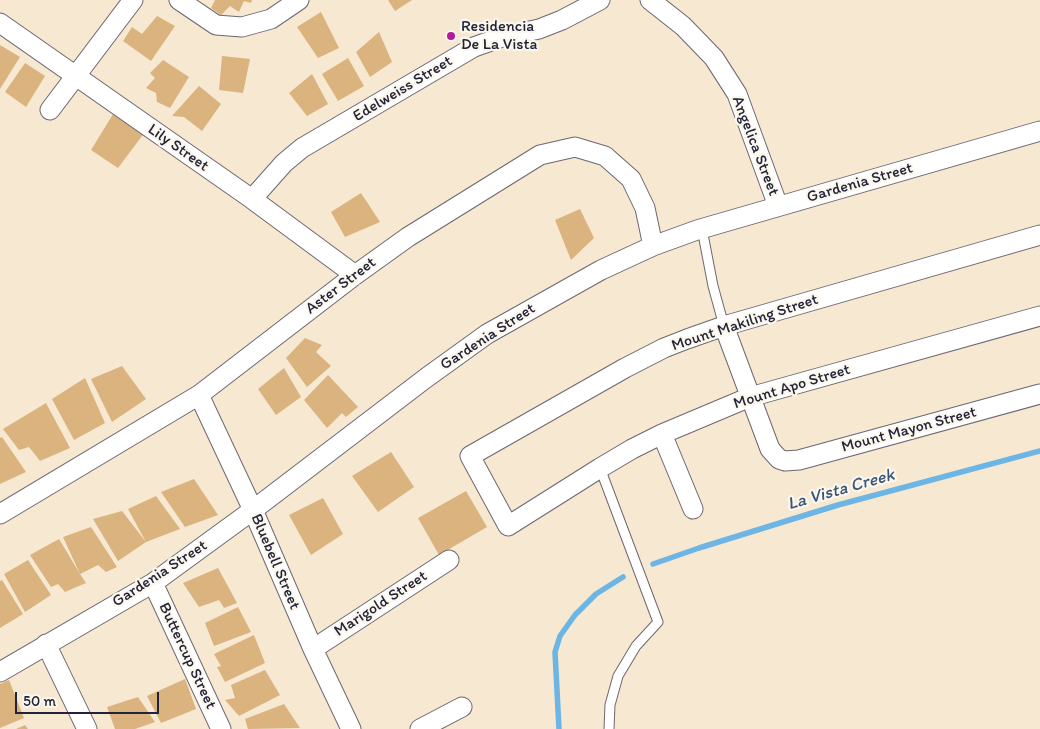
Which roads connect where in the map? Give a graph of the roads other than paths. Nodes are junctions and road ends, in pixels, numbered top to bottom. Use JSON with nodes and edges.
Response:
{"nodes":[{"id":1,"x":132,"y":0,"type":"edge"},
{"id":2,"x":179,"y":0,"type":"edge"},
{"id":3,"x":299,"y":0,"type":"edge"},
{"id":4,"x":600,"y":0,"type":"edge"},
{"id":5,"x":650,"y":0,"type":"edge"},
{"id":6,"x":0,"y":23,"type":"edge"},
{"id":7,"x":75,"y":76,"type":"junction"},
{"id":8,"x":50,"y":110,"type":"dead end"},
{"id":9,"x":1040,"y":131,"type":"edge"},
{"id":10,"x":252,"y":199,"type":"junction"},
{"id":11,"x":778,"y":206,"type":"junction"},
{"id":12,"x":702,"y":229,"type":"junction"},
{"id":13,"x":1040,"y":235,"type":"edge"},
{"id":14,"x":653,"y":246,"type":"junction"},
{"id":15,"x":355,"y":275,"type":"junction"},
{"id":16,"x":1040,"y":316,"type":"edge"},
{"id":17,"x":724,"y":326,"type":"junction"},
{"id":18,"x":1040,"y":394,"type":"edge"},
{"id":19,"x":199,"y":395,"type":"junction"},
{"id":20,"x":750,"y":397,"type":"junction"},
{"id":21,"x":662,"y":434,"type":"junction"},
{"id":22,"x":600,"y":468,"type":"junction"},
{"id":23,"x":693,"y":509,"type":"dead end"},
{"id":24,"x":253,"y":510,"type":"junction"},
{"id":25,"x":0,"y":514,"type":"edge"},
{"id":26,"x":508,"y":526,"type":"joint"},
{"id":27,"x":448,"y":560,"type":"dead end"},
{"id":28,"x":153,"y":583,"type":"junction"},
{"id":29,"x":46,"y":644,"type":"junction"},
{"id":30,"x":313,"y":649,"type":"junction"},
{"id":31,"x":0,"y":672,"type":"edge"},
{"id":32,"x":462,"y":707,"type":"dead end"},
{"id":33,"x":87,"y":729,"type":"edge"},
{"id":34,"x":221,"y":729,"type":"edge"},
{"id":35,"x":351,"y":729,"type":"edge"},
{"id":36,"x":420,"y":729,"type":"edge"},
{"id":37,"x":609,"y":729,"type":"edge"}],
"edges":[{"from":1,"to":7,"type":"street"},
{"from":2,"to":3,"type":"street"},
{"from":4,"to":10,"type":"street","name":"Edelweiss Street"},
{"from":5,"to":11,"type":"street","name":"Angelica Street"},
{"from":6,"to":7,"type":"street","name":"Lily Street"},
{"from":7,"to":8,"type":"street"},
{"from":7,"to":10,"type":"street","name":"Lily Street"},
{"from":9,"to":11,"type":"street","name":"Gardenia Street"},
{"from":10,"to":15,"type":"street","name":"Lily Street"},
{"from":11,"to":12,"type":"street","name":"Gardenia Street"},
{"from":12,"to":14,"type":"street","name":"Gardenia Street"},
{"from":12,"to":17,"type":"lane"},
{"from":13,"to":17,"type":"street","name":"Mount Makiling Street"},
{"from":14,"to":15,"type":"street","name":"Aster Street"},
{"from":14,"to":24,"type":"street","name":"Gardenia Street"},
{"from":15,"to":19,"type":"street","name":"Aster Street"},
{"from":16,"to":20,"type":"street","name":"Mount Apo Street"},
{"from":17,"to":20,"type":"street"},
{"from":17,"to":26,"type":"street","name":"Mount Makiling Street"},
{"from":18,"to":20,"type":"street","name":"Mount Mayon Street"},
{"from":19,"to":24,"type":"street","name":"Bluebell Street"},
{"from":19,"to":25,"type":"street","name":"Aster Street"},
{"from":20,"to":21,"type":"street","name":"Mount Apo Street"},
{"from":21,"to":22,"type":"street","name":"Mount Apo Street"},
{"from":21,"to":23,"type":"street"},
{"from":22,"to":26,"type":"street","name":"Mount Apo Street"},
{"from":22,"to":37,"type":"lane"},
{"from":24,"to":28,"type":"street","name":"Gardenia Street"},
{"from":24,"to":30,"type":"street","name":"Bluebell Street"},
{"from":27,"to":30,"type":"street","name":"Marigold Street"},
{"from":28,"to":29,"type":"street","name":"Gardenia Street"},
{"from":28,"to":34,"type":"street","name":"Buttercup Street"},
{"from":29,"to":31,"type":"street","name":"Gardenia Street"},
{"from":29,"to":33,"type":"street"},
{"from":30,"to":35,"type":"street","name":"Bluebell Street"},
{"from":32,"to":36,"type":"street"}]}
